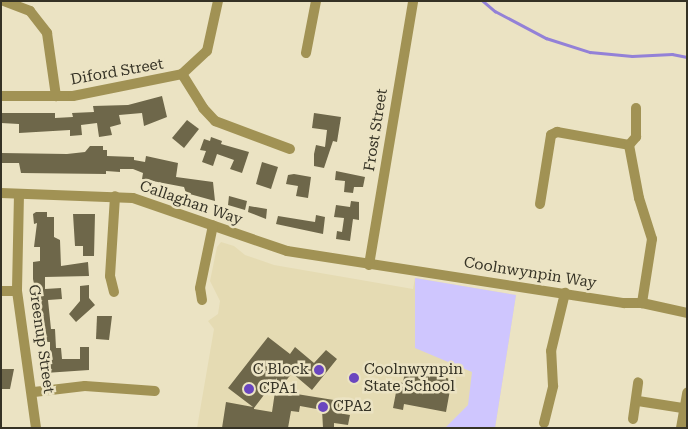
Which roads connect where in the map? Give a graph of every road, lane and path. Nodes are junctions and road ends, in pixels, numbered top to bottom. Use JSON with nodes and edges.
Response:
{"nodes":[{"id":1,"x":4,"y":1,"type":"edge"},
{"id":2,"x":218,"y":1,"type":"edge"},
{"id":3,"x":316,"y":1,"type":"edge"},
{"id":4,"x":413,"y":1,"type":"edge"},
{"id":5,"x":306,"y":53,"type":"dead end"},
{"id":6,"x":182,"y":74,"type":"junction"},
{"id":7,"x":1,"y":96,"type":"edge"},
{"id":8,"x":56,"y":96,"type":"junction"},
{"id":9,"x":636,"y":108,"type":"dead end"},
{"id":10,"x":629,"y":146,"type":"junction"},
{"id":11,"x":290,"y":150,"type":"dead end"},
{"id":12,"x":1,"y":194,"type":"edge"},
{"id":13,"x":20,"y":194,"type":"junction"},
{"id":14,"x":115,"y":196,"type":"junction"},
{"id":15,"x":540,"y":204,"type":"dead end"},
{"id":16,"x":214,"y":225,"type":"junction"},
{"id":17,"x":369,"y":265,"type":"junction"},
{"id":18,"x":1,"y":291,"type":"edge"},
{"id":19,"x":18,"y":291,"type":"junction"},
{"id":20,"x":114,"y":292,"type":"dead end"},
{"id":21,"x":566,"y":293,"type":"junction"},
{"id":22,"x":202,"y":300,"type":"dead end"},
{"id":23,"x":642,"y":303,"type":"junction"},
{"id":24,"x":687,"y":313,"type":"edge"},
{"id":25,"x":638,"y":382,"type":"dead end"},
{"id":26,"x":155,"y":391,"type":"dead end"},
{"id":27,"x":34,"y":392,"type":"junction"},
{"id":28,"x":687,"y":393,"type":"edge"},
{"id":29,"x":638,"y":402,"type":"junction"},
{"id":30,"x":682,"y":408,"type":"junction"},
{"id":31,"x":633,"y":419,"type":"dead end"},
{"id":32,"x":544,"y":423,"type":"dead end"},
{"id":33,"x":36,"y":428,"type":"edge"},
{"id":34,"x":681,"y":428,"type":"edge"}],
"edges":[{"from":1,"to":8,"type":"street"},
{"from":2,"to":6,"type":"street","name":"Diford Street"},
{"from":3,"to":5,"type":"street"},
{"from":4,"to":17,"type":"street","name":"Frost Street"},
{"from":6,"to":8,"type":"street","name":"Diford Street"},
{"from":6,"to":11,"type":"street"},
{"from":7,"to":8,"type":"street","name":"Diford Street"},
{"from":9,"to":10,"type":"street"},
{"from":10,"to":15,"type":"street"},
{"from":10,"to":23,"type":"street"},
{"from":12,"to":13,"type":"street","name":"Callaghan Way"},
{"from":13,"to":14,"type":"street","name":"Callaghan Way"},
{"from":13,"to":19,"type":"street","name":"Greenup Street"},
{"from":14,"to":16,"type":"street","name":"Callaghan Way"},
{"from":14,"to":20,"type":"street"},
{"from":16,"to":17,"type":"street","name":"Callaghan Way"},
{"from":16,"to":22,"type":"street"},
{"from":17,"to":21,"type":"street","name":"Coolnwynpin Way"},
{"from":18,"to":19,"type":"street"},
{"from":19,"to":27,"type":"street","name":"Greenup Street"},
{"from":21,"to":23,"type":"street","name":"Coolnwynpin Way"},
{"from":21,"to":32,"type":"street"},
{"from":23,"to":24,"type":"street","name":"Coolnwynpin Way"},
{"from":25,"to":29,"type":"street"},
{"from":26,"to":27,"type":"street"},
{"from":27,"to":33,"type":"street","name":"Greenup Street"},
{"from":28,"to":30,"type":"street"},
{"from":29,"to":30,"type":"street"},
{"from":29,"to":31,"type":"street"},
{"from":30,"to":34,"type":"street"}]}
